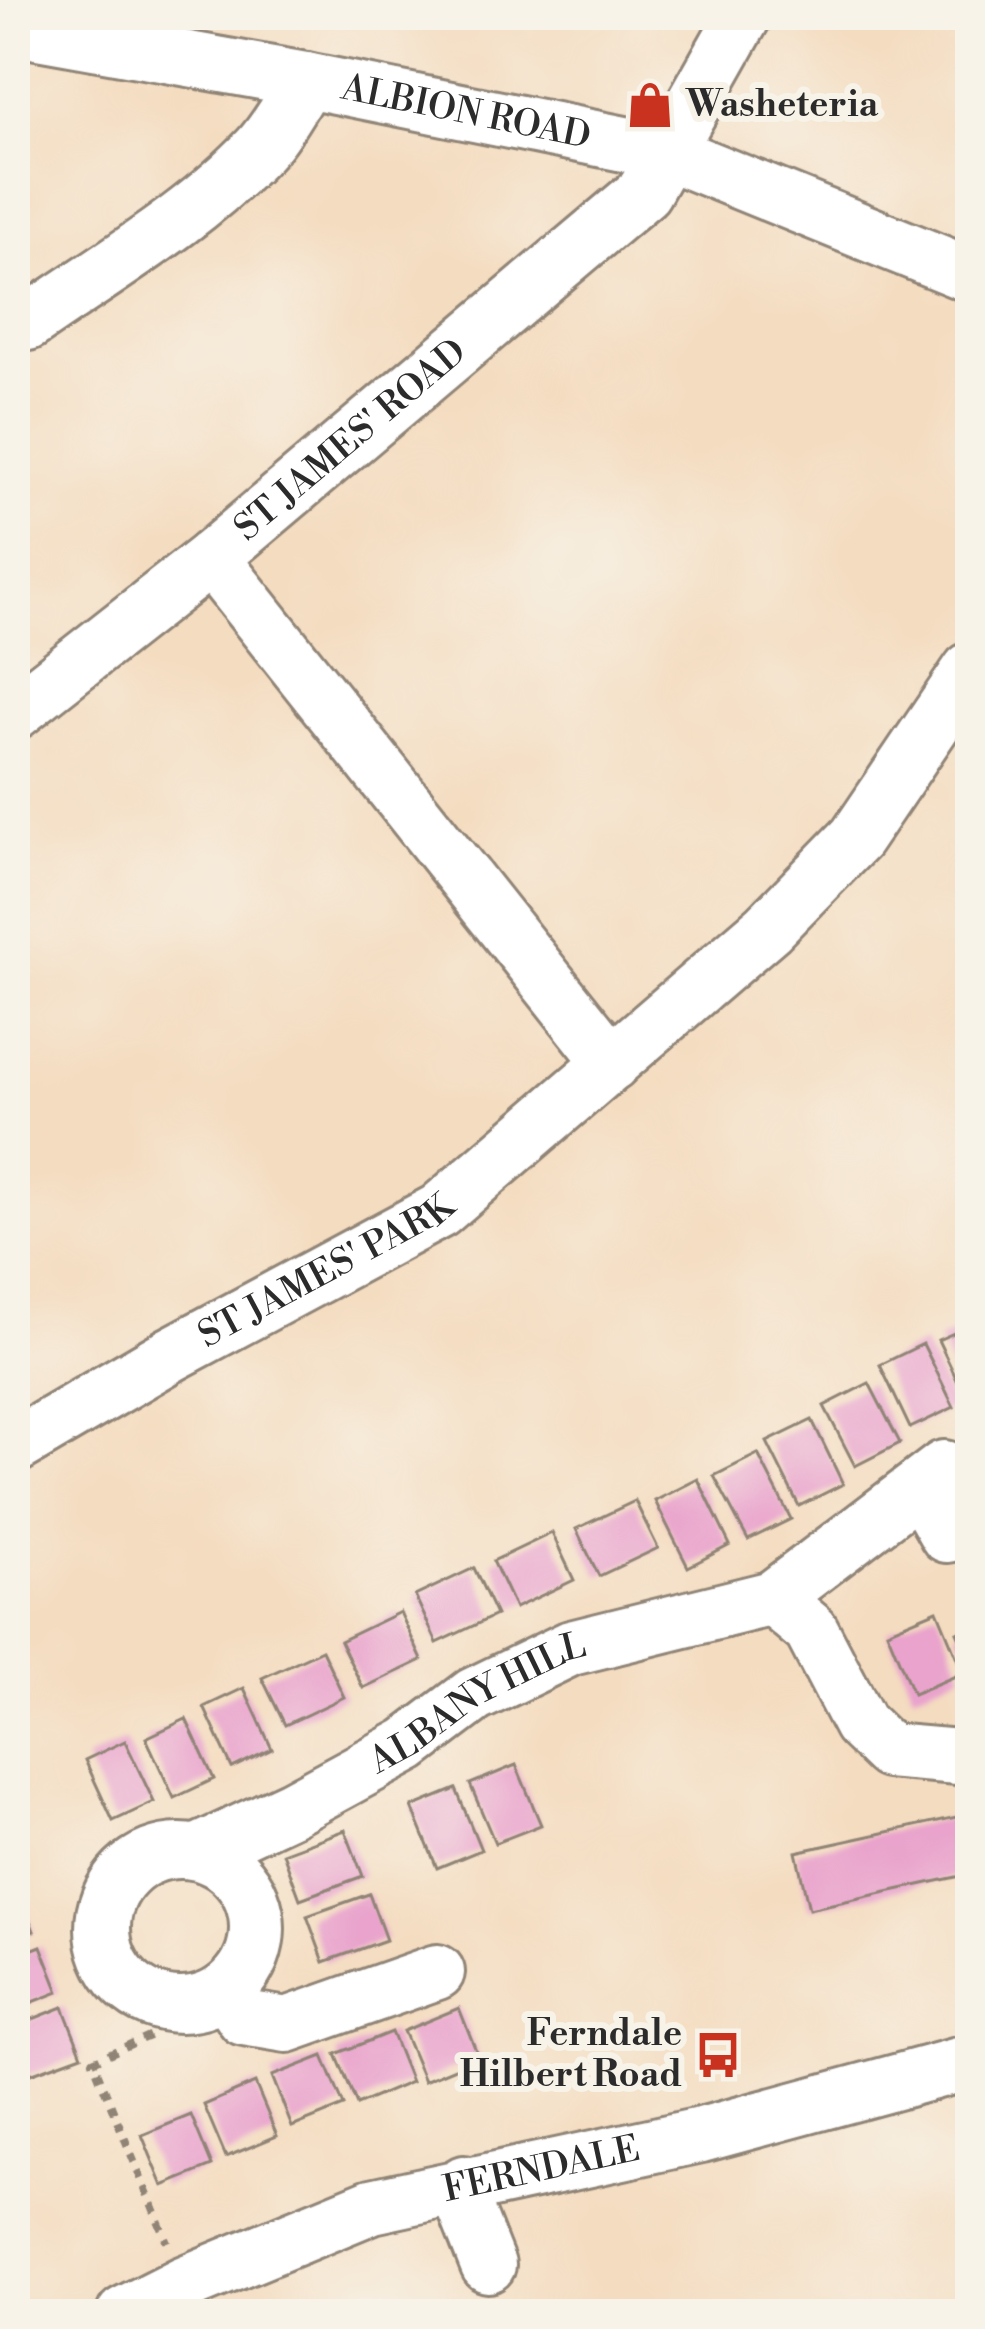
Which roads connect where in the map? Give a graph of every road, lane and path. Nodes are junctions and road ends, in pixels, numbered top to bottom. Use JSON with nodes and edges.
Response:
{"nodes":[{"id":1,"x":744,"y":15,"type":"edge"},
{"id":2,"x":15,"y":28,"type":"edge"},
{"id":3,"x":306,"y":80,"type":"junction"},
{"id":4,"x":669,"y":153,"type":"junction"},
{"id":5,"x":968,"y":270,"type":"edge"},
{"id":6,"x":28,"y":323,"type":"dead end"},
{"id":7,"x":211,"y":558,"type":"junction"},
{"id":8,"x":970,"y":670,"type":"edge"},
{"id":9,"x":15,"y":712,"type":"edge"},
{"id":10,"x":612,"y":1063,"type":"junction"},
{"id":11,"x":15,"y":1446,"type":"edge"},
{"id":12,"x":947,"y":1535,"type":"dead end"},
{"id":13,"x":773,"y":1598,"type":"junction"},
{"id":14,"x":970,"y":1758,"type":"edge"},
{"id":15,"x":199,"y":1852,"type":"junction"},
{"id":16,"x":437,"y":1972,"type":"dead end"},
{"id":17,"x":226,"y":1990,"type":"junction"},
{"id":18,"x":154,"y":2001,"type":"junction"},
{"id":19,"x":970,"y":2062,"type":"edge"},
{"id":20,"x":464,"y":2183,"type":"junction"},
{"id":21,"x":488,"y":2265,"type":"dead end"},
{"id":22,"x":149,"y":2304,"type":"edge"}],
"edges":[{"from":1,"to":4,"type":"street","name":"ST JAMES' ROAD"},
{"from":2,"to":3,"type":"street","name":"ALBION ROAD"},
{"from":3,"to":4,"type":"street","name":"ALBION ROAD"},
{"from":3,"to":6,"type":"street"},
{"from":4,"to":5,"type":"street","name":"ALBION ROAD"},
{"from":4,"to":7,"type":"street","name":"ST JAMES' ROAD"},
{"from":7,"to":9,"type":"street","name":"ST JAMES' ROAD"},
{"from":7,"to":10,"type":"street"},
{"from":8,"to":10,"type":"street","name":"ST JAMES' PARK"},
{"from":10,"to":11,"type":"street","name":"ST JAMES' PARK"},
{"from":12,"to":13,"type":"street","name":"ALBANY HILL"},
{"from":13,"to":14,"type":"street"},
{"from":13,"to":15,"type":"street","name":"ALBANY HILL"},
{"from":15,"to":17,"type":"street"},
{"from":15,"to":18,"type":"street","name":"ALBANY HILL"},
{"from":16,"to":17,"type":"street"},
{"from":17,"to":18,"type":"street"},
{"from":18,"to":22,"type":"path"},
{"from":19,"to":20,"type":"street","name":"FERNDALE"},
{"from":20,"to":21,"type":"street"},
{"from":20,"to":22,"type":"street","name":"FERNDALE"}]}
